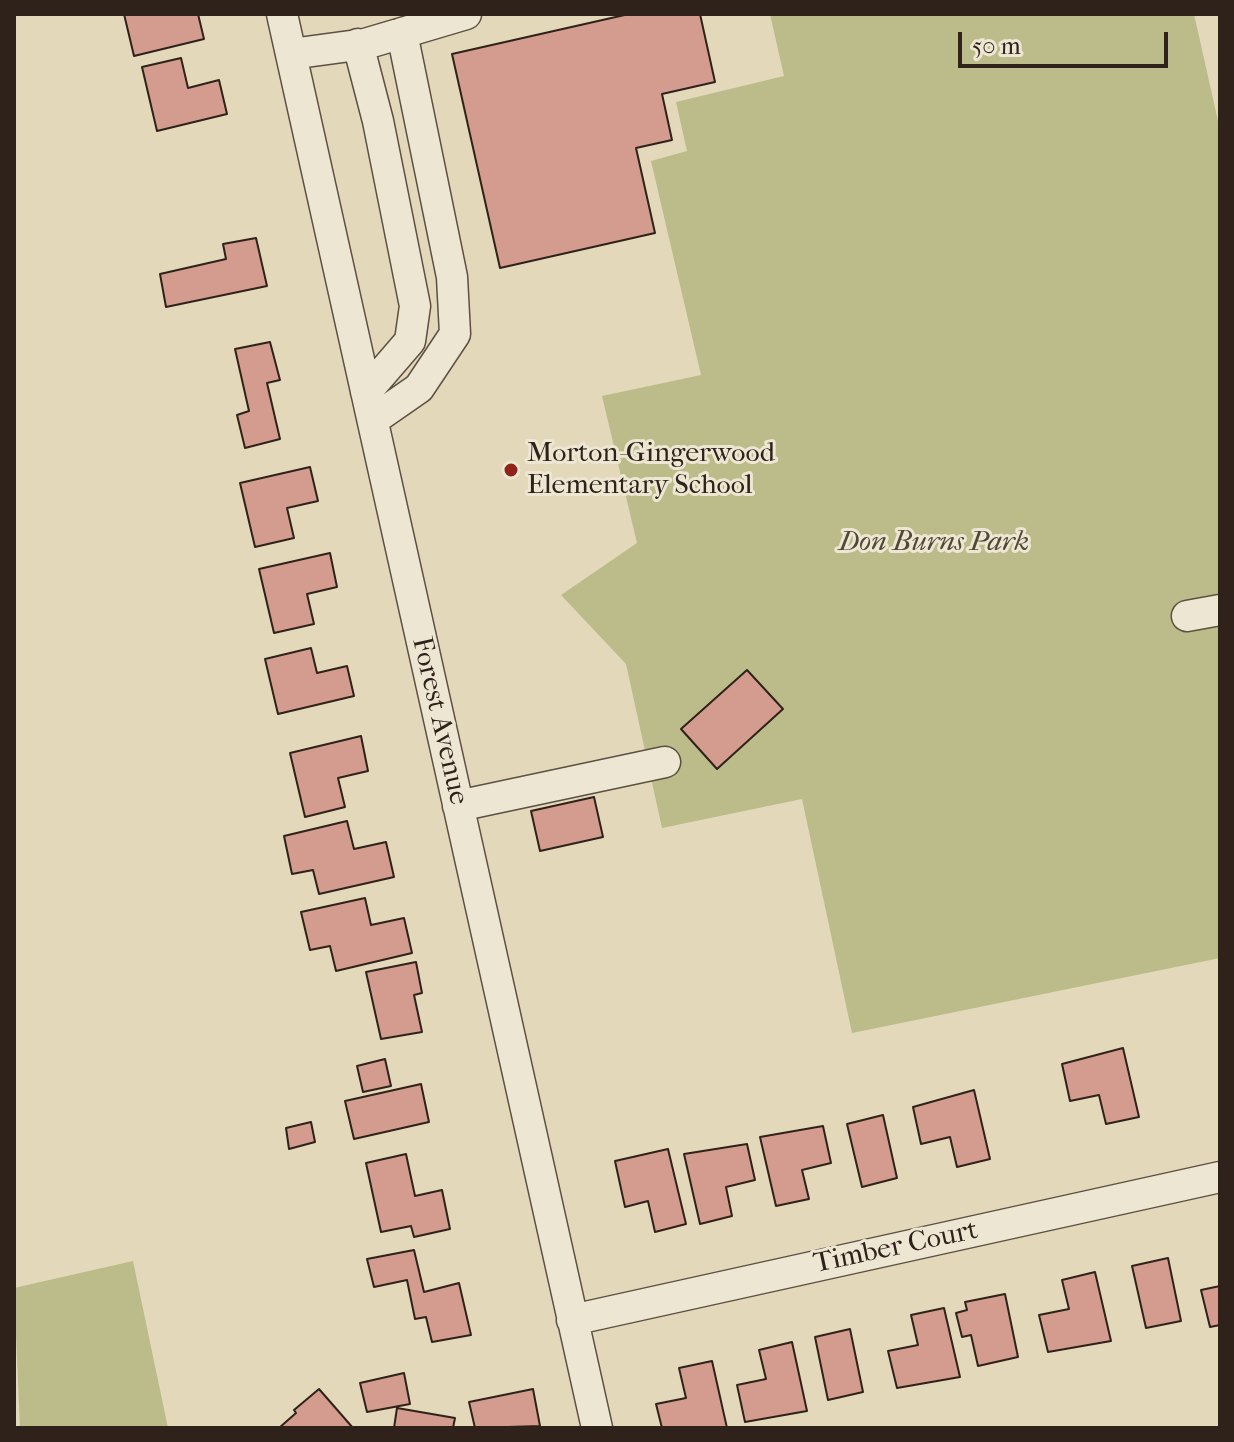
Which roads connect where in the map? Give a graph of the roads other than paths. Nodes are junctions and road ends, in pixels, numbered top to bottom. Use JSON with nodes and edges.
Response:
{"nodes":[{"id":1,"x":282,"y":14,"type":"edge"},
{"id":2,"x":466,"y":14,"type":"edge"},
{"id":3,"x":402,"y":33,"type":"junction"},
{"id":4,"x":358,"y":44,"type":"junction"},
{"id":5,"x":291,"y":54,"type":"junction"},
{"id":6,"x":370,"y":406,"type":"junction"},
{"id":7,"x":1220,"y":610,"type":"edge"},
{"id":8,"x":1187,"y":616,"type":"dead end"},
{"id":9,"x":665,"y":762,"type":"dead end"},
{"id":10,"x":458,"y":806,"type":"junction"},
{"id":11,"x":1220,"y":1177,"type":"edge"},
{"id":12,"x":572,"y":1320,"type":"junction"},
{"id":13,"x":597,"y":1428,"type":"edge"}],
"edges":[{"from":1,"to":5,"type":"street","name":"Forest Avenue"},
{"from":2,"to":3,"type":"street"},
{"from":3,"to":4,"type":"street"},
{"from":3,"to":6,"type":"street"},
{"from":4,"to":5,"type":"street"},
{"from":4,"to":6,"type":"street"},
{"from":5,"to":6,"type":"street","name":"Forest Avenue"},
{"from":6,"to":10,"type":"street","name":"Forest Avenue"},
{"from":7,"to":8,"type":"street"},
{"from":9,"to":10,"type":"street"},
{"from":10,"to":12,"type":"street","name":"Forest Avenue"},
{"from":11,"to":12,"type":"street","name":"Timber Court"},
{"from":12,"to":13,"type":"street","name":"Forest Avenue"}]}
